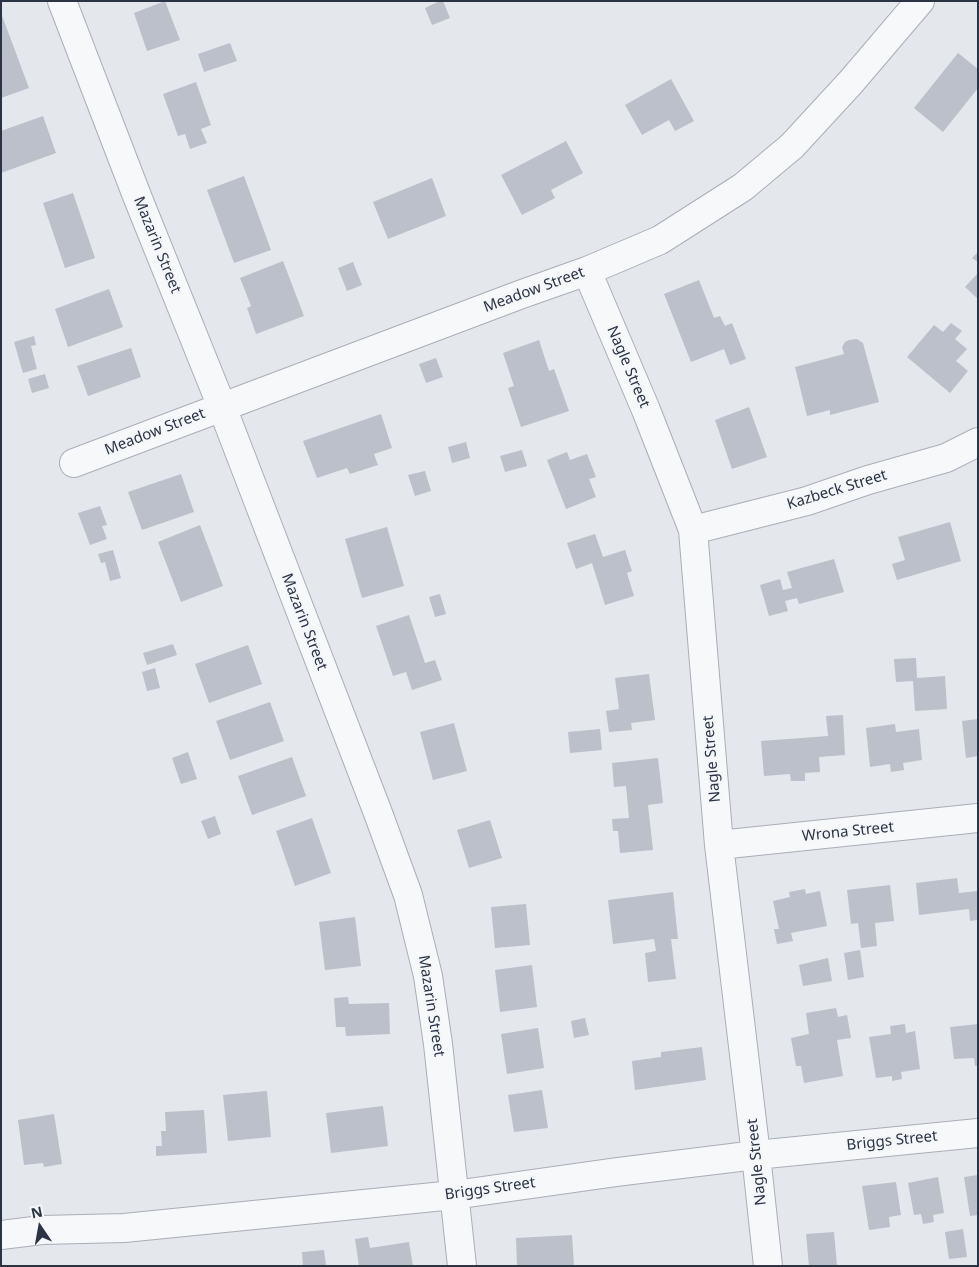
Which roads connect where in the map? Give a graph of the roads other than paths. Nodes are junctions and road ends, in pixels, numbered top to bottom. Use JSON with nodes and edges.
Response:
{"nodes":[{"id":1,"x":62,"y":1,"type":"edge"},
{"id":2,"x":920,"y":1,"type":"edge"},
{"id":3,"x":587,"y":271,"type":"junction"},
{"id":4,"x":222,"y":407,"type":"junction"},
{"id":5,"x":978,"y":442,"type":"edge"},
{"id":6,"x":74,"y":463,"type":"dead end"},
{"id":7,"x":692,"y":530,"type":"junction"},
{"id":8,"x":978,"y":818,"type":"edge"},
{"id":9,"x":719,"y":846,"type":"junction"},
{"id":10,"x":978,"y":1132,"type":"edge"},
{"id":11,"x":756,"y":1155,"type":"junction"},
{"id":12,"x":454,"y":1195,"type":"junction"},
{"id":13,"x":1,"y":1235,"type":"edge"},
{"id":14,"x":462,"y":1266,"type":"edge"},
{"id":15,"x":768,"y":1266,"type":"edge"}],
"edges":[{"from":1,"to":4,"type":"street","name":"Mazarin Street"},
{"from":2,"to":3,"type":"street","name":"Meadow Street"},
{"from":3,"to":4,"type":"street","name":"Meadow Street"},
{"from":3,"to":7,"type":"street","name":"Nagle Street"},
{"from":4,"to":6,"type":"street","name":"Meadow Street"},
{"from":4,"to":12,"type":"street","name":"Mazarin Street"},
{"from":5,"to":7,"type":"street","name":"Kazbeck Street"},
{"from":7,"to":9,"type":"street","name":"Nagle Street"},
{"from":8,"to":9,"type":"street","name":"Wrona Street"},
{"from":9,"to":11,"type":"street","name":"Nagle Street"},
{"from":10,"to":11,"type":"street","name":"Briggs Street"},
{"from":11,"to":12,"type":"street","name":"Briggs Street"},
{"from":11,"to":15,"type":"street","name":"Nagle Street"},
{"from":12,"to":13,"type":"street","name":"Briggs Street"},
{"from":12,"to":14,"type":"street","name":"Mazarin Street"}]}
